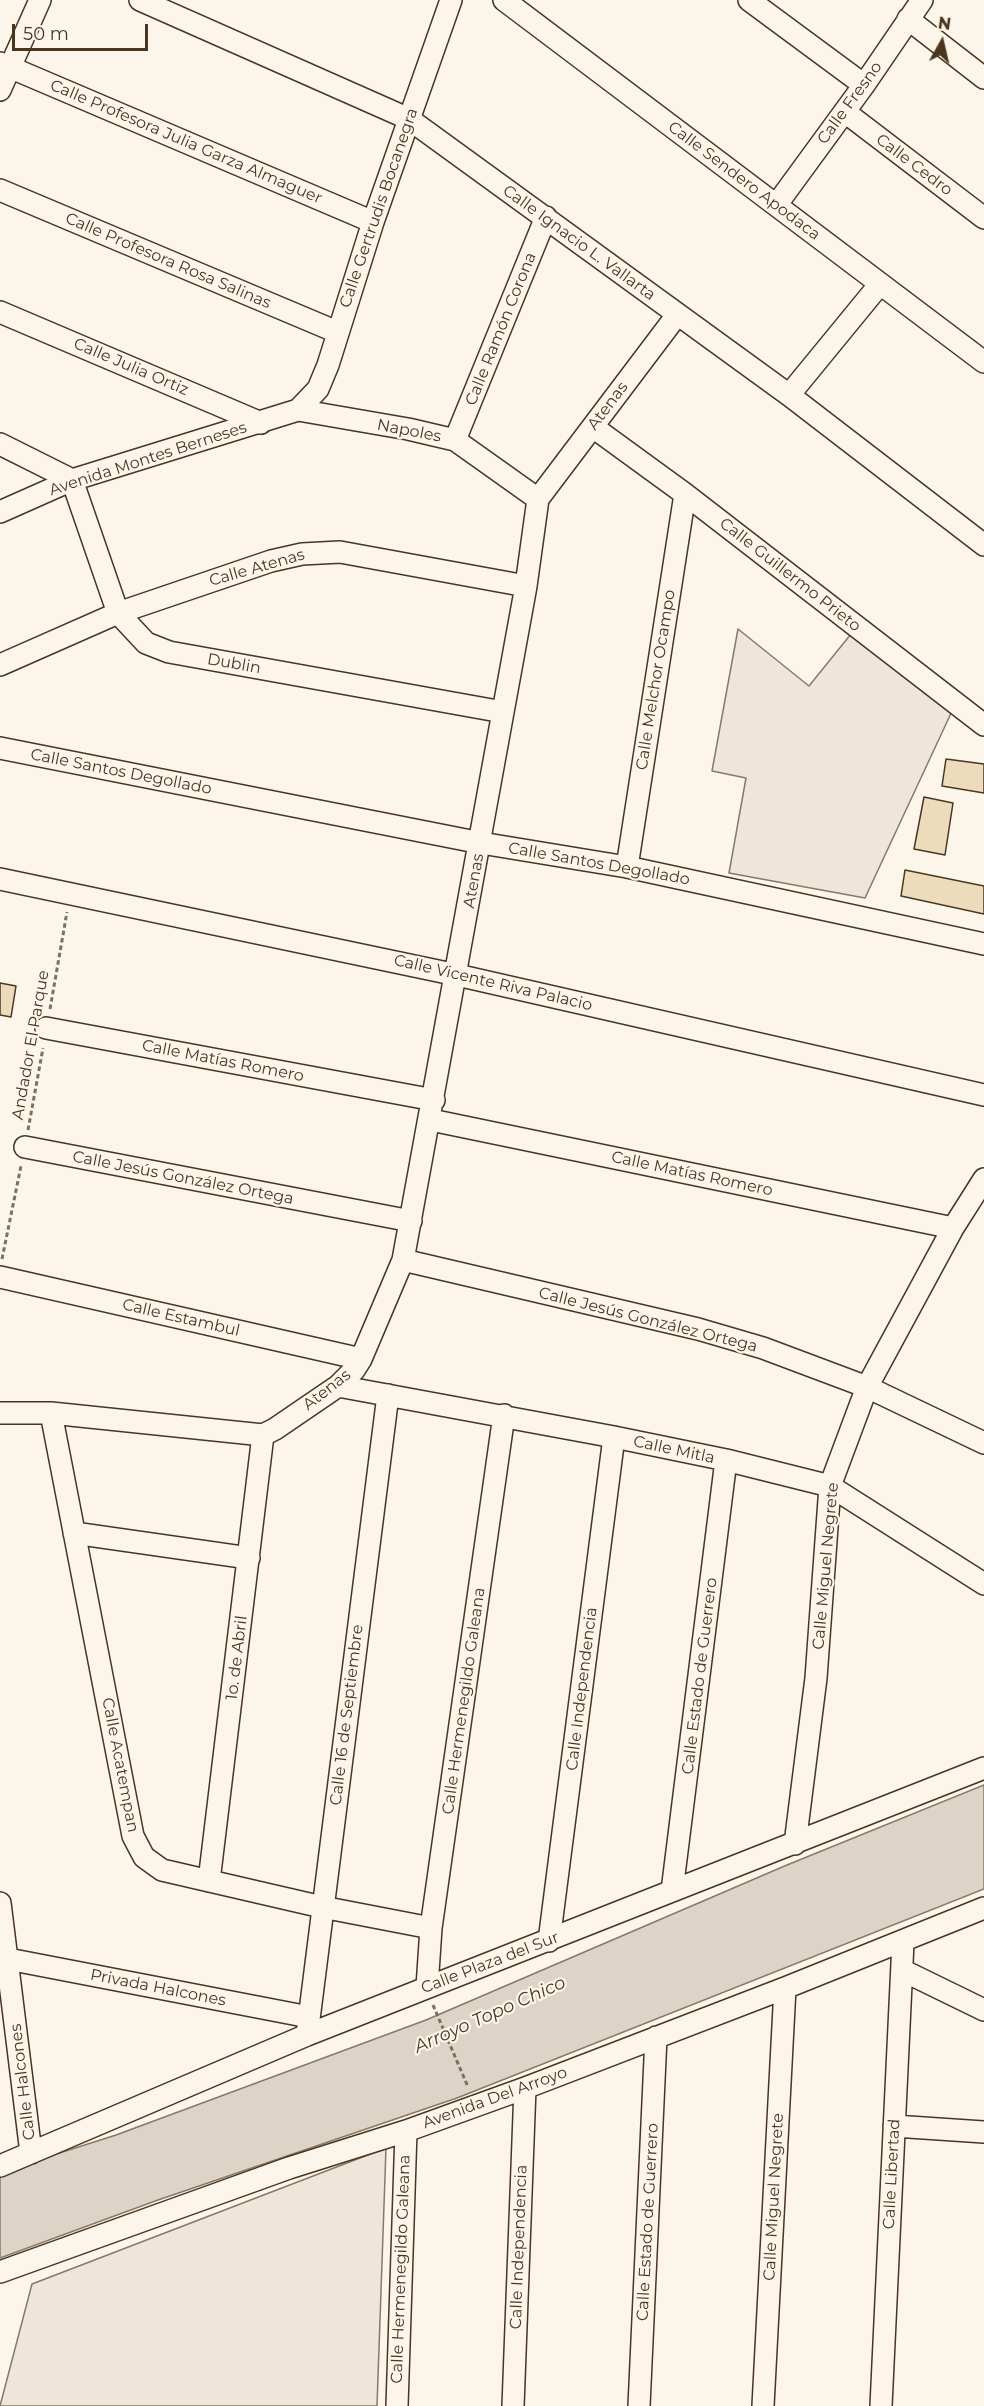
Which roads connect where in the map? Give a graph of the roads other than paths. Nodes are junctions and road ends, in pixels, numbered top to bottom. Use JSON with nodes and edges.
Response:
{"nodes":[{"id":1,"x":40,"y":0,"type":"edge"},
{"id":2,"x":140,"y":0,"type":"edge"},
{"id":3,"x":504,"y":0,"type":"edge"},
{"id":4,"x":749,"y":0,"type":"edge"},
{"id":5,"x":922,"y":0,"type":"edge"},
{"id":6,"x":446,"y":1,"type":"edge"},
{"id":7,"x":908,"y":19,"type":"junction"},
{"id":8,"x":5,"y":65,"type":"edge"},
{"id":9,"x":984,"y":78,"type":"edge"},
{"id":10,"x":864,"y":86,"type":"junction"},
{"id":11,"x":0,"y":90,"type":"edge"},
{"id":12,"x":845,"y":112,"type":"junction"},
{"id":13,"x":409,"y":119,"type":"junction"},
{"id":14,"x":0,"y":190,"type":"edge"},
{"id":15,"x":777,"y":204,"type":"junction"},
{"id":16,"x":546,"y":217,"type":"junction"},
{"id":17,"x":984,"y":218,"type":"edge"},
{"id":18,"x":373,"y":222,"type":"junction"},
{"id":19,"x":880,"y":284,"type":"junction"},
{"id":20,"x":0,"y":312,"type":"edge"},
{"id":21,"x":677,"y":315,"type":"junction"},
{"id":22,"x":337,"y":332,"type":"junction"},
{"id":23,"x":984,"y":362,"type":"edge"},
{"id":24,"x":789,"y":395,"type":"junction"},
{"id":25,"x":298,"y":410,"type":"junction"},
{"id":26,"x":261,"y":423,"type":"junction"},
{"id":27,"x":594,"y":427,"type":"junction"},
{"id":28,"x":455,"y":440,"type":"junction"},
{"id":29,"x":0,"y":444,"type":"edge"},
{"id":30,"x":72,"y":480,"type":"junction"},
{"id":31,"x":685,"y":494,"type":"junction"},
{"id":32,"x":537,"y":499,"type":"junction"},
{"id":33,"x":0,"y":512,"type":"edge"},
{"id":34,"x":984,"y":544,"type":"edge"},
{"id":35,"x":526,"y":586,"type":"junction"},
{"id":36,"x":118,"y":613,"type":"junction"},
{"id":37,"x":0,"y":665,"type":"edge"},
{"id":38,"x":503,"y":712,"type":"junction"},
{"id":39,"x":984,"y":725,"type":"edge"},
{"id":40,"x":0,"y":748,"type":"edge"},
{"id":41,"x":481,"y":843,"type":"junction"},
{"id":42,"x":627,"y":867,"type":"junction"},
{"id":43,"x":0,"y":879,"type":"edge"},
{"id":44,"x":984,"y":944,"type":"edge"},
{"id":45,"x":457,"y":975,"type":"junction"},
{"id":46,"x":46,"y":1028,"type":"road end"},
{"id":47,"x":984,"y":1095,"type":"edge"},
{"id":48,"x":432,"y":1110,"type":"junction"},
{"id":49,"x":25,"y":1147,"type":"road end"},
{"id":50,"x":984,"y":1179,"type":"edge"},
{"id":51,"x":411,"y":1221,"type":"junction"},
{"id":52,"x":953,"y":1228,"type":"junction"},
{"id":53,"x":404,"y":1260,"type":"junction"},
{"id":54,"x":1,"y":1268,"type":"edge"},
{"id":55,"x":361,"y":1359,"type":"junction"},
{"id":56,"x":338,"y":1386,"type":"junction"},
{"id":57,"x":867,"y":1387,"type":"junction"},
{"id":58,"x":388,"y":1395,"type":"junction"},
{"id":59,"x":0,"y":1413,"type":"edge"},
{"id":60,"x":51,"y":1413,"type":"junction"},
{"id":61,"x":504,"y":1415,"type":"junction"},
{"id":62,"x":263,"y":1435,"type":"junction"},
{"id":63,"x":614,"y":1437,"type":"junction"},
{"id":64,"x":984,"y":1443,"type":"edge"},
{"id":65,"x":726,"y":1461,"type":"junction"},
{"id":66,"x":830,"y":1486,"type":"junction"},
{"id":67,"x":74,"y":1533,"type":"junction"},
{"id":68,"x":249,"y":1558,"type":"junction"},
{"id":69,"x":984,"y":1584,"type":"edge"},
{"id":70,"x":984,"y":1768,"type":"edge"},
{"id":71,"x":795,"y":1844,"type":"junction"},
{"id":72,"x":209,"y":1881,"type":"junction"},
{"id":73,"x":672,"y":1891,"type":"junction"},
{"id":74,"x":0,"y":1903,"type":"edge"},
{"id":75,"x":322,"y":1907,"type":"junction"},
{"id":76,"x":984,"y":1908,"type":"edge"},
{"id":77,"x":431,"y":1928,"type":"junction"},
{"id":78,"x":549,"y":1941,"type":"junction"},
{"id":79,"x":903,"y":1942,"type":"junction"},
{"id":80,"x":8,"y":1959,"type":"junction"},
{"id":81,"x":902,"y":1970,"type":"junction"},
{"id":82,"x":785,"y":1988,"type":"junction"},
{"id":83,"x":429,"y":1995,"type":"junction"},
{"id":84,"x":984,"y":2010,"type":"edge"},
{"id":85,"x":308,"y":2026,"type":"junction"},
{"id":86,"x":656,"y":2037,"type":"junction"},
{"id":87,"x":525,"y":2088,"type":"junction"},
{"id":88,"x":894,"y":2126,"type":"junction"},
{"id":89,"x":405,"y":2131,"type":"junction"},
{"id":90,"x":984,"y":2132,"type":"edge"},
{"id":91,"x":32,"y":2154,"type":"junction"},
{"id":92,"x":0,"y":2166,"type":"edge"},
{"id":93,"x":0,"y":2272,"type":"edge"},
{"id":94,"x":397,"y":2406,"type":"edge"},
{"id":95,"x":513,"y":2406,"type":"edge"},
{"id":96,"x":639,"y":2406,"type":"edge"},
{"id":97,"x":763,"y":2406,"type":"edge"},
{"id":98,"x":881,"y":2406,"type":"edge"}],
"edges":[{"from":1,"to":8,"type":"street"},
{"from":2,"to":13,"type":"street","name":"Calle Ignacio L. Vallarta"},
{"from":3,"to":15,"type":"street","name":"Calle Sendero Apodaca"},
{"from":4,"to":10,"type":"street"},
{"from":5,"to":7,"type":"street","name":"Calle Fresno"},
{"from":6,"to":13,"type":"street","name":"Calle Gertrudis Bocanegra"},
{"from":7,"to":9,"type":"street"},
{"from":7,"to":10,"type":"street","name":"Calle Fresno"},
{"from":8,"to":11,"type":"street"},
{"from":8,"to":18,"type":"street","name":"Calle Profesora Julia Garza Almaguer"},
{"from":10,"to":12,"type":"street","name":"Calle Fresno"},
{"from":12,"to":15,"type":"street","name":"Calle Fresno"},
{"from":12,"to":17,"type":"street","name":"Calle Cedro"},
{"from":13,"to":16,"type":"street","name":"Calle Ignacio L. Vallarta"},
{"from":13,"to":18,"type":"street","name":"Calle Gertrudis Bocanegra"},
{"from":14,"to":22,"type":"street","name":"Calle Profesora Rosa Salinas"},
{"from":15,"to":19,"type":"street","name":"Calle Sendero Apodaca"},
{"from":16,"to":21,"type":"street","name":"Calle Ignacio L. Vallarta"},
{"from":16,"to":28,"type":"street","name":"Calle Ramón Corona"},
{"from":18,"to":22,"type":"street","name":"Calle Gertrudis Bocanegra"},
{"from":19,"to":23,"type":"street","name":"Calle Sendero Apodaca"},
{"from":19,"to":24,"type":"street"},
{"from":20,"to":26,"type":"street","name":"Calle Julia Ortiz"},
{"from":21,"to":24,"type":"street","name":"Calle Ignacio L. Vallarta"},
{"from":21,"to":27,"type":"street","name":"Atenas"},
{"from":22,"to":25,"type":"street","name":"Calle Gertrudis Bocanegra"},
{"from":24,"to":34,"type":"street","name":"Calle Ignacio L. Vallarta"},
{"from":25,"to":26,"type":"street","name":"Avenida Montes Berneses"},
{"from":25,"to":28,"type":"street","name":"Napoles"},
{"from":26,"to":30,"type":"street","name":"Avenida Montes Berneses"},
{"from":27,"to":31,"type":"street","name":"Calle Guillermo Prieto"},
{"from":27,"to":32,"type":"street","name":"Atenas"},
{"from":28,"to":32,"type":"street","name":"Napoles"},
{"from":29,"to":30,"type":"street"},
{"from":30,"to":33,"type":"street","name":"Avenida Montes Berneses"},
{"from":30,"to":36,"type":"street","name":"Dublin"},
{"from":31,"to":39,"type":"street","name":"Calle Guillermo Prieto"},
{"from":31,"to":42,"type":"street","name":"Calle Melchor Ocampo"},
{"from":32,"to":35,"type":"street","name":"Atenas"},
{"from":35,"to":36,"type":"street","name":"Calle Atenas"},
{"from":35,"to":38,"type":"street","name":"Atenas"},
{"from":36,"to":37,"type":"street","name":"Calle Atenas"},
{"from":36,"to":38,"type":"street","name":"Dublin"},
{"from":38,"to":41,"type":"street","name":"Atenas"},
{"from":40,"to":41,"type":"street","name":"Calle Santos Degollado"},
{"from":41,"to":42,"type":"street","name":"Calle Santos Degollado"},
{"from":41,"to":45,"type":"street","name":"Atenas"},
{"from":42,"to":44,"type":"street","name":"Calle Santos Degollado"},
{"from":43,"to":45,"type":"street","name":"Calle Vicente Riva Palacio"},
{"from":45,"to":47,"type":"street","name":"Calle Vicente Riva Palacio"},
{"from":45,"to":48,"type":"street","name":"Atenas"},
{"from":46,"to":48,"type":"street","name":"Calle Matías Romero"},
{"from":48,"to":51,"type":"street","name":"Atenas"},
{"from":48,"to":52,"type":"street","name":"Calle Matías Romero"},
{"from":49,"to":51,"type":"street","name":"Calle Jesús González Ortega"},
{"from":50,"to":52,"type":"street","name":"Calle Miguel Negrete"},
{"from":51,"to":53,"type":"street","name":"Atenas"},
{"from":52,"to":57,"type":"street","name":"Calle Miguel Negrete"},
{"from":53,"to":55,"type":"street","name":"Atenas"},
{"from":53,"to":57,"type":"street","name":"Calle Jesús González Ortega"},
{"from":54,"to":55,"type":"street","name":"Calle Estambul"},
{"from":55,"to":56,"type":"street","name":"Atenas"},
{"from":56,"to":58,"type":"street","name":"Calle Mitla"},
{"from":56,"to":62,"type":"street","name":"Atenas"},
{"from":57,"to":64,"type":"street","name":"Calle Jesús González Ortega"},
{"from":57,"to":66,"type":"street","name":"Calle Miguel Negrete"},
{"from":58,"to":61,"type":"street","name":"Calle Mitla"},
{"from":58,"to":75,"type":"street","name":"Calle 16 de Septiembre"},
{"from":59,"to":60,"type":"street"},
{"from":60,"to":62,"type":"street"},
{"from":60,"to":67,"type":"street","name":"Calle Acatempan"},
{"from":61,"to":63,"type":"street","name":"Calle Mitla"},
{"from":61,"to":77,"type":"street","name":"Calle Hermenegildo Galeana"},
{"from":62,"to":68,"type":"street","name":"1o. de Abril"},
{"from":63,"to":65,"type":"street","name":"Calle Mitla"},
{"from":63,"to":78,"type":"street","name":"Calle Independencia"},
{"from":65,"to":66,"type":"street","name":"Calle Mitla"},
{"from":65,"to":73,"type":"street","name":"Calle Estado de Guerrero"},
{"from":66,"to":69,"type":"street","name":"Calle Mitla"},
{"from":66,"to":71,"type":"street","name":"Calle Miguel Negrete"},
{"from":67,"to":68,"type":"street"},
{"from":67,"to":72,"type":"street","name":"Calle Acatempan"},
{"from":68,"to":72,"type":"street","name":"1o. de Abril"},
{"from":70,"to":71,"type":"street","name":"Calle Plaza del Sur"},
{"from":71,"to":73,"type":"street","name":"Calle Plaza del Sur"},
{"from":72,"to":75,"type":"street","name":"Calle Acatempan"},
{"from":73,"to":78,"type":"street","name":"Calle Plaza del Sur"},
{"from":74,"to":80,"type":"street","name":"Calle Halcones"},
{"from":75,"to":77,"type":"street","name":"Calle Acatempan"},
{"from":75,"to":85,"type":"street","name":"Calle 16 de Septiembre"},
{"from":76,"to":79,"type":"street","name":"Avenida Del Arroyo"},
{"from":77,"to":83,"type":"street","name":"Calle Hermenegildo Galeana"},
{"from":78,"to":83,"type":"street","name":"Calle Plaza del Sur"},
{"from":79,"to":81,"type":"street","name":"Calle Libertad"},
{"from":79,"to":82,"type":"street","name":"Avenida Del Arroyo"},
{"from":80,"to":85,"type":"street","name":"Privada Halcones"},
{"from":80,"to":91,"type":"street","name":"Calle Halcones"},
{"from":81,"to":84,"type":"street"},
{"from":81,"to":88,"type":"street","name":"Calle Libertad"},
{"from":82,"to":86,"type":"street","name":"Avenida Del Arroyo"},
{"from":82,"to":97,"type":"street","name":"Calle Miguel Negrete"},
{"from":83,"to":85,"type":"street","name":"Calle Plaza del Sur"},
{"from":85,"to":91,"type":"street","name":"Calle Plaza del Sur"},
{"from":86,"to":87,"type":"street","name":"Avenida Del Arroyo"},
{"from":86,"to":96,"type":"street","name":"Calle Estado de Guerrero"},
{"from":87,"to":89,"type":"street","name":"Avenida Del Arroyo"},
{"from":87,"to":95,"type":"street","name":"Calle Independencia"},
{"from":88,"to":90,"type":"street"},
{"from":88,"to":98,"type":"street","name":"Calle Libertad"},
{"from":89,"to":93,"type":"street","name":"Avenida Del Arroyo"},
{"from":89,"to":94,"type":"street","name":"Calle Hermenegildo Galeana"},
{"from":91,"to":92,"type":"street","name":"Calle Plaza del Sur"}]}
